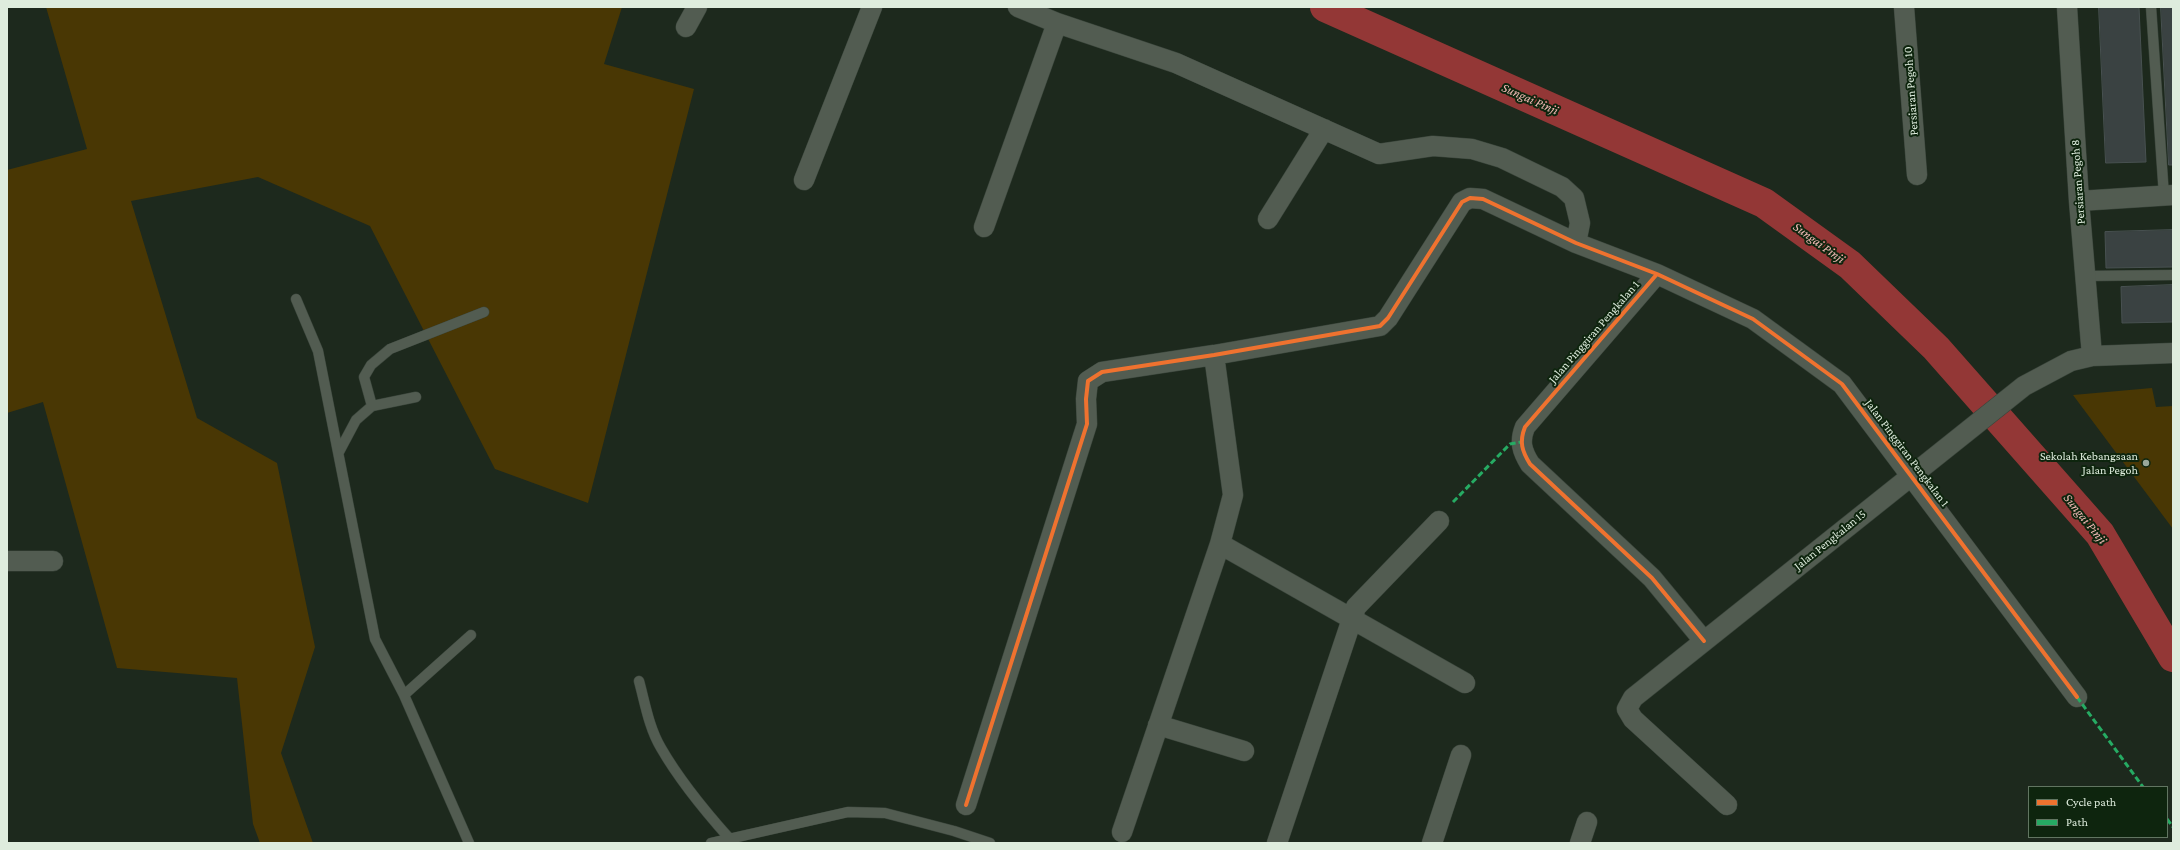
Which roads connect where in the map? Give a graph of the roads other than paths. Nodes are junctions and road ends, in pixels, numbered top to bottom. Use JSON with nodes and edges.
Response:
{"nodes":[{"id":1,"x":697,"y":7,"type":"edge"},
{"id":2,"x":872,"y":7,"type":"edge"},
{"id":3,"x":1018,"y":7,"type":"edge"},
{"id":4,"x":1904,"y":7,"type":"edge"},
{"id":5,"x":2067,"y":7,"type":"edge"},
{"id":6,"x":2151,"y":7,"type":"edge"},
{"id":7,"x":1057,"y":23,"type":"junction"},
{"id":8,"x":686,"y":27,"type":"dead end"},
{"id":9,"x":1324,"y":129,"type":"junction"},
{"id":10,"x":1917,"y":175,"type":"dead end"},
{"id":11,"x":804,"y":180,"type":"dead end"},
{"id":12,"x":2169,"y":196,"type":"edge"},
{"id":13,"x":2079,"y":201,"type":"junction"},
{"id":14,"x":1268,"y":219,"type":"dead end"},
{"id":15,"x":984,"y":227,"type":"dead end"},
{"id":16,"x":1576,"y":243,"type":"junction"},
{"id":17,"x":1656,"y":274,"type":"junction"},
{"id":18,"x":2173,"y":275,"type":"edge"},
{"id":19,"x":2084,"y":276,"type":"junction"},
{"id":20,"x":296,"y":299,"type":"dead end"},
{"id":21,"x":484,"y":312,"type":"dead end"},
{"id":22,"x":2173,"y":352,"type":"edge"},
{"id":23,"x":1214,"y":355,"type":"junction"},
{"id":24,"x":2092,"y":356,"type":"junction"},
{"id":25,"x":416,"y":397,"type":"dead end"},
{"id":26,"x":372,"y":406,"type":"junction"},
{"id":27,"x":339,"y":452,"type":"junction"},
{"id":28,"x":1912,"y":476,"type":"junction"},
{"id":29,"x":1439,"y":521,"type":"dead end"},
{"id":30,"x":1220,"y":544,"type":"junction"},
{"id":31,"x":7,"y":561,"type":"edge"},
{"id":32,"x":53,"y":561,"type":"dead end"},
{"id":33,"x":1351,"y":618,"type":"junction"},
{"id":34,"x":470,"y":635,"type":"dead end"},
{"id":35,"x":1704,"y":641,"type":"junction"},
{"id":36,"x":639,"y":681,"type":"dead end"},
{"id":37,"x":1465,"y":683,"type":"dead end"},
{"id":38,"x":404,"y":695,"type":"junction"},
{"id":39,"x":2077,"y":697,"type":"dead end"},
{"id":40,"x":1158,"y":725,"type":"junction"},
{"id":41,"x":1244,"y":751,"type":"dead end"},
{"id":42,"x":1461,"y":755,"type":"dead end"},
{"id":43,"x":966,"y":805,"type":"dead end"},
{"id":44,"x":1727,"y":805,"type":"dead end"},
{"id":45,"x":1587,"y":822,"type":"dead end"},
{"id":46,"x":1122,"y":832,"type":"dead end"},
{"id":47,"x":729,"y":838,"type":"junction"},
{"id":48,"x":469,"y":843,"type":"edge"},
{"id":49,"x":711,"y":843,"type":"edge"},
{"id":50,"x":990,"y":843,"type":"edge"},
{"id":51,"x":1277,"y":843,"type":"edge"},
{"id":52,"x":1432,"y":843,"type":"edge"},
{"id":53,"x":1580,"y":843,"type":"edge"}],
"edges":[{"from":1,"to":8,"type":"street"},
{"from":2,"to":11,"type":"street"},
{"from":3,"to":7,"type":"street"},
{"from":4,"to":10,"type":"street","name":"Persiaran Pegoh 10"},
{"from":5,"to":13,"type":"street","name":"Persiaran Pegoh 8"},
{"from":6,"to":12,"type":"lane"},
{"from":7,"to":9,"type":"street"},
{"from":7,"to":15,"type":"street"},
{"from":9,"to":14,"type":"street"},
{"from":9,"to":16,"type":"street"},
{"from":12,"to":13,"type":"street"},
{"from":13,"to":19,"type":"street","name":"Persiaran Pegoh 8"},
{"from":16,"to":17,"type":"street"},
{"from":16,"to":23,"type":"street"},
{"from":17,"to":28,"type":"street","name":"Jalan Pinggiran Pengkalan 1"},
{"from":17,"to":35,"type":"street","name":"Jalan Pinggiran Pengkalan 1"},
{"from":18,"to":19,"type":"lane"},
{"from":19,"to":24,"type":"street","name":"Persiaran Pegoh 8"},
{"from":20,"to":27,"type":"lane"},
{"from":21,"to":26,"type":"lane"},
{"from":22,"to":24,"type":"street","name":"Jalan Pengkalan 15"},
{"from":23,"to":30,"type":"street"},
{"from":23,"to":43,"type":"street"},
{"from":24,"to":28,"type":"street","name":"Jalan Pengkalan 15"},
{"from":25,"to":26,"type":"lane"},
{"from":26,"to":27,"type":"lane"},
{"from":27,"to":38,"type":"lane"},
{"from":28,"to":35,"type":"street","name":"Jalan Pengkalan 15"},
{"from":28,"to":39,"type":"street","name":"Jalan Pinggiran Pengkalan 1"},
{"from":29,"to":33,"type":"street"},
{"from":30,"to":33,"type":"street"},
{"from":30,"to":40,"type":"street"},
{"from":31,"to":32,"type":"street"},
{"from":33,"to":37,"type":"street"},
{"from":33,"to":51,"type":"street"},
{"from":34,"to":38,"type":"lane"},
{"from":35,"to":44,"type":"street","name":"Jalan Pengkalan 15"},
{"from":36,"to":47,"type":"lane"},
{"from":38,"to":48,"type":"lane"},
{"from":40,"to":41,"type":"street"},
{"from":40,"to":46,"type":"street"},
{"from":42,"to":52,"type":"street"},
{"from":45,"to":53,"type":"street"},
{"from":47,"to":49,"type":"lane"},
{"from":47,"to":50,"type":"lane"}]}
